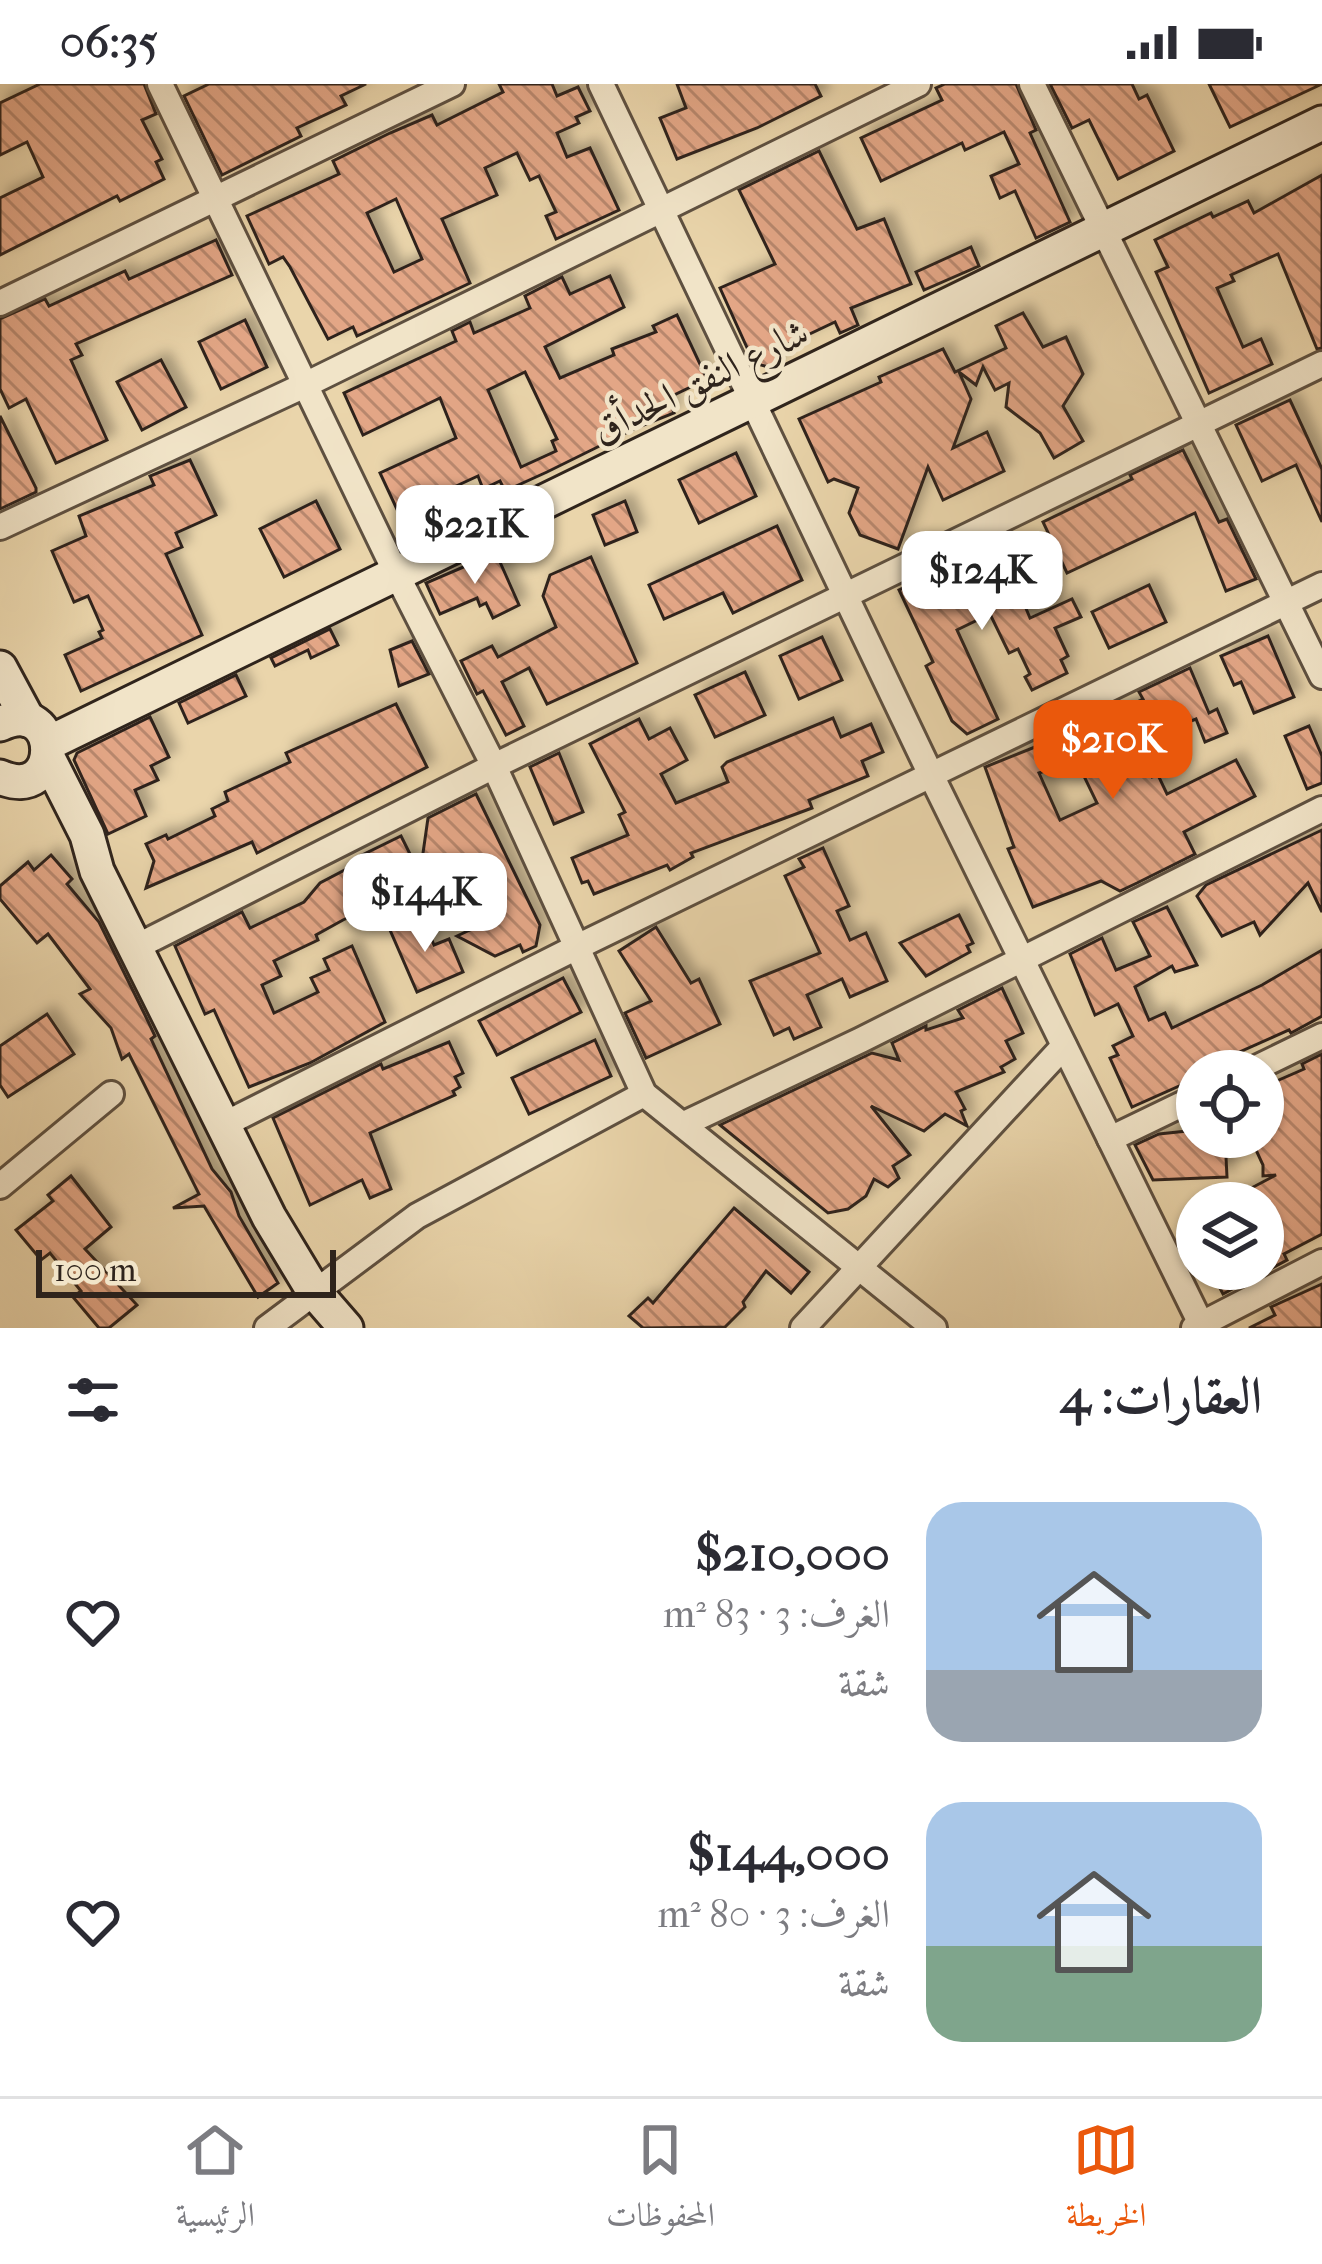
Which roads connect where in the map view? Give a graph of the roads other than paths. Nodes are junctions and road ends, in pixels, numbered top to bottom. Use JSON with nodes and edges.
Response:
{"nodes":[{"id":1,"x":160,"y":84,"type":"edge"},
{"id":2,"x":452,"y":84,"type":"edge"},
{"id":3,"x":601,"y":84,"type":"edge"},
{"id":4,"x":918,"y":84,"type":"edge"},
{"id":5,"x":1032,"y":84,"type":"edge"},
{"id":6,"x":1322,"y":123,"type":"edge"},
{"id":7,"x":216,"y":198,"type":"junction"},
{"id":8,"x":662,"y":208,"type":"junction"},
{"id":9,"x":1103,"y":232,"type":"junction"},
{"id":10,"x":0,"y":303,"type":"edge"},
{"id":11,"x":1322,"y":364,"type":"edge"},
{"id":12,"x":307,"y":384,"type":"junction"},
{"id":13,"x":752,"y":403,"type":"junction"},
{"id":14,"x":1197,"y":426,"type":"junction"},
{"id":15,"x":0,"y":527,"type":"edge"},
{"id":16,"x":397,"y":575,"type":"junction"},
{"id":17,"x":1322,"y":585,"type":"edge"},
{"id":18,"x":845,"y":597,"type":"junction"},
{"id":19,"x":1284,"y":603,"type":"junction"},
{"id":20,"x":0,"y":668,"type":"edge"},
{"id":21,"x":1322,"y":676,"type":"edge"},
{"id":22,"x":20,"y":759,"type":"edge"},
{"id":23,"x":494,"y":766,"type":"junction"},
{"id":24,"x":932,"y":777,"type":"junction"},
{"id":25,"x":1322,"y":809,"type":"edge"},
{"id":26,"x":134,"y":947,"type":"junction"},
{"id":27,"x":575,"y":947,"type":"junction"},
{"id":28,"x":1023,"y":958,"type":"junction"},
{"id":29,"x":1322,"y":1036,"type":"edge"},
{"id":30,"x":1064,"y":1046,"type":"junction"},
{"id":31,"x":1284,"y":1054,"type":"edge"},
{"id":32,"x":111,"y":1094,"type":"dead end"},
{"id":33,"x":644,"y":1094,"type":"junction"},
{"id":34,"x":1176,"y":1107,"type":"edge"},
{"id":35,"x":684,"y":1124,"type":"junction"},
{"id":36,"x":221,"y":1126,"type":"junction"},
{"id":37,"x":1110,"y":1139,"type":"junction"},
{"id":38,"x":0,"y":1186,"type":"edge"},
{"id":39,"x":1322,"y":1262,"type":"edge"},
{"id":40,"x":858,"y":1265,"type":"junction"},
{"id":41,"x":313,"y":1290,"type":"junction"},
{"id":42,"x":1199,"y":1327,"type":"edge"},
{"id":43,"x":267,"y":1328,"type":"edge"},
{"id":44,"x":346,"y":1328,"type":"edge"},
{"id":45,"x":803,"y":1328,"type":"edge"},
{"id":46,"x":934,"y":1328,"type":"edge"}],
"edges":[{"from":1,"to":7,"type":"street"},
{"from":2,"to":7,"type":"street"},
{"from":3,"to":8,"type":"street"},
{"from":4,"to":8,"type":"street"},
{"from":5,"to":9,"type":"street"},
{"from":6,"to":9,"type":"main road","name":"شارع النفق الحدأق"},
{"from":7,"to":10,"type":"street"},
{"from":7,"to":12,"type":"street"},
{"from":8,"to":12,"type":"street"},
{"from":8,"to":13,"type":"street"},
{"from":9,"to":13,"type":"main road","name":"شارع النفق الحدأق"},
{"from":9,"to":14,"type":"street"},
{"from":11,"to":14,"type":"street"},
{"from":12,"to":15,"type":"street"},
{"from":12,"to":16,"type":"street"},
{"from":13,"to":16,"type":"main road","name":"شارع النفق الحدأق"},
{"from":13,"to":18,"type":"street"},
{"from":14,"to":18,"type":"street"},
{"from":14,"to":19,"type":"street"},
{"from":16,"to":22,"type":"main road","name":"شارع النفق الحدأق"},
{"from":16,"to":23,"type":"street"},
{"from":17,"to":19,"type":"street"},
{"from":18,"to":23,"type":"street"},
{"from":18,"to":24,"type":"street"},
{"from":19,"to":21,"type":"street"},
{"from":19,"to":24,"type":"street"},
{"from":20,"to":22,"type":"main road"},
{"from":22,"to":26,"type":"main road"},
{"from":23,"to":26,"type":"street"},
{"from":23,"to":27,"type":"street"},
{"from":24,"to":27,"type":"street"},
{"from":24,"to":28,"type":"street"},
{"from":25,"to":28,"type":"street"},
{"from":26,"to":36,"type":"main road"},
{"from":27,"to":33,"type":"street"},
{"from":27,"to":36,"type":"street"},
{"from":28,"to":30,"type":"street"},
{"from":28,"to":35,"type":"street"},
{"from":29,"to":31,"type":"street"},
{"from":30,"to":37,"type":"street"},
{"from":30,"to":40,"type":"street"},
{"from":32,"to":38,"type":"street"},
{"from":33,"to":35,"type":"street"},
{"from":33,"to":41,"type":"street"},
{"from":34,"to":37,"type":"street"},
{"from":35,"to":40,"type":"street"},
{"from":36,"to":41,"type":"main road"},
{"from":37,"to":42,"type":"street"},
{"from":39,"to":42,"type":"street"},
{"from":40,"to":45,"type":"street"},
{"from":40,"to":46,"type":"street"},
{"from":41,"to":43,"type":"street"},
{"from":41,"to":44,"type":"main road"}]}
